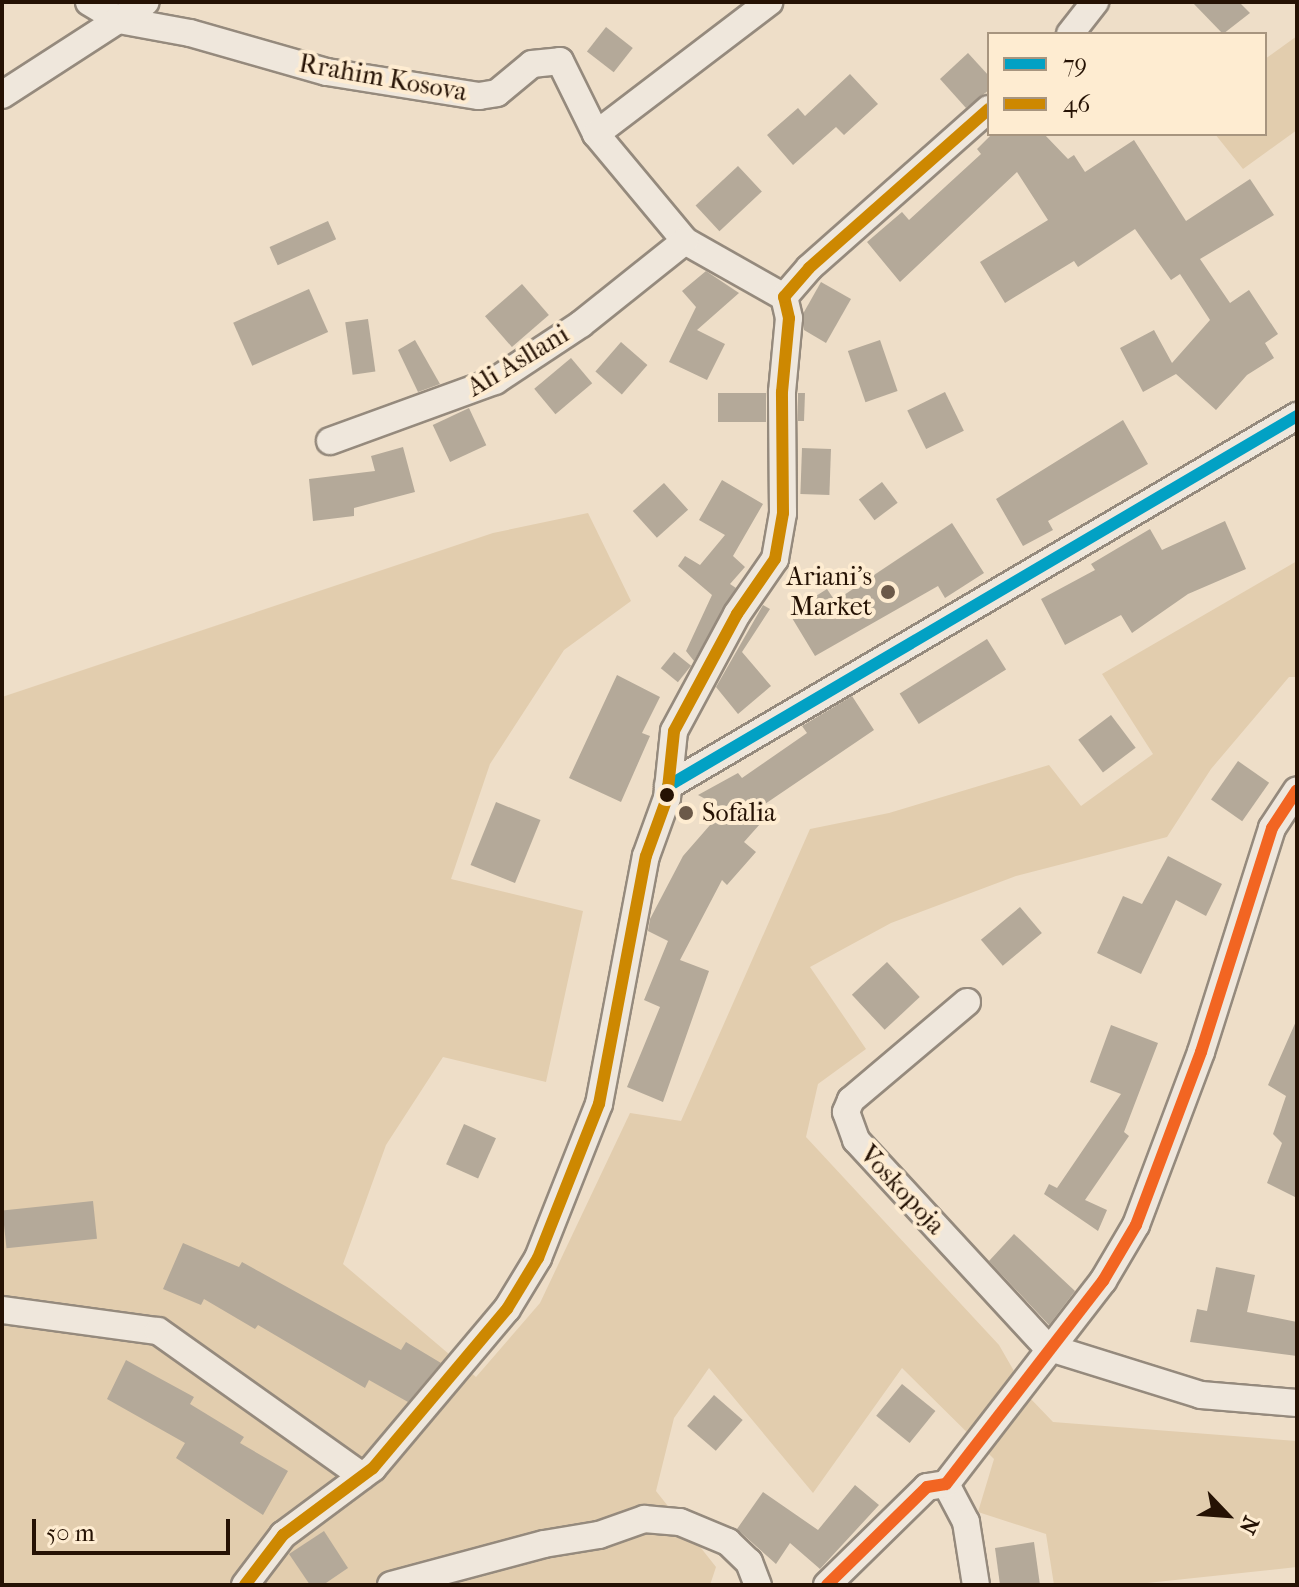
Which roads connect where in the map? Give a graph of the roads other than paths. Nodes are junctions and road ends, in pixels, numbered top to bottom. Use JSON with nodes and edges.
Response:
{"nodes":[{"id":1,"x":89,"y":2,"type":"edge"},
{"id":2,"x":146,"y":2,"type":"edge"},
{"id":3,"x":769,"y":2,"type":"edge"},
{"id":4,"x":1095,"y":2,"type":"edge"},
{"id":5,"x":119,"y":20,"type":"junction"},
{"id":6,"x":1072,"y":32,"type":"edge"},
{"id":7,"x":2,"y":95,"type":"edge"},
{"id":8,"x":987,"y":111,"type":"edge"},
{"id":9,"x":596,"y":134,"type":"junction"},
{"id":10,"x":685,"y":241,"type":"junction"},
{"id":11,"x":784,"y":297,"type":"junction"},
{"id":12,"x":1297,"y":416,"type":"edge"},
{"id":13,"x":330,"y":441,"type":"dead end"},
{"id":14,"x":668,"y":786,"type":"junction"},
{"id":15,"x":1297,"y":790,"type":"edge"},
{"id":16,"x":967,"y":1002,"type":"dead end"},
{"id":17,"x":2,"y":1310,"type":"edge"},
{"id":18,"x":1047,"y":1347,"type":"junction"},
{"id":19,"x":1297,"y":1403,"type":"edge"},
{"id":20,"x":362,"y":1476,"type":"junction"},
{"id":21,"x":946,"y":1484,"type":"junction"},
{"id":22,"x":245,"y":1585,"type":"edge"},
{"id":23,"x":391,"y":1585,"type":"edge"},
{"id":24,"x":758,"y":1585,"type":"edge"},
{"id":25,"x":827,"y":1585,"type":"edge"},
{"id":26,"x":976,"y":1585,"type":"edge"}],
"edges":[{"from":1,"to":5,"type":"street"},
{"from":2,"to":5,"type":"street"},
{"from":3,"to":9,"type":"street"},
{"from":4,"to":6,"type":"street"},
{"from":5,"to":7,"type":"street"},
{"from":5,"to":9,"type":"street","name":"Rrahim Kosova"},
{"from":8,"to":11,"type":"street"},
{"from":9,"to":10,"type":"street","name":"Rrahim Kosova"},
{"from":10,"to":11,"type":"street","name":"Rrahim Kosova"},
{"from":10,"to":13,"type":"street","name":"Ali Asllani"},
{"from":11,"to":14,"type":"street"},
{"from":12,"to":14,"type":"street"},
{"from":14,"to":20,"type":"street"},
{"from":15,"to":18,"type":"street"},
{"from":16,"to":18,"type":"street","name":"Voskopoja"},
{"from":17,"to":20,"type":"street"},
{"from":18,"to":19,"type":"street"},
{"from":18,"to":21,"type":"street"},
{"from":20,"to":22,"type":"street"},
{"from":21,"to":25,"type":"street"},
{"from":21,"to":26,"type":"street"},
{"from":23,"to":24,"type":"street"}]}
